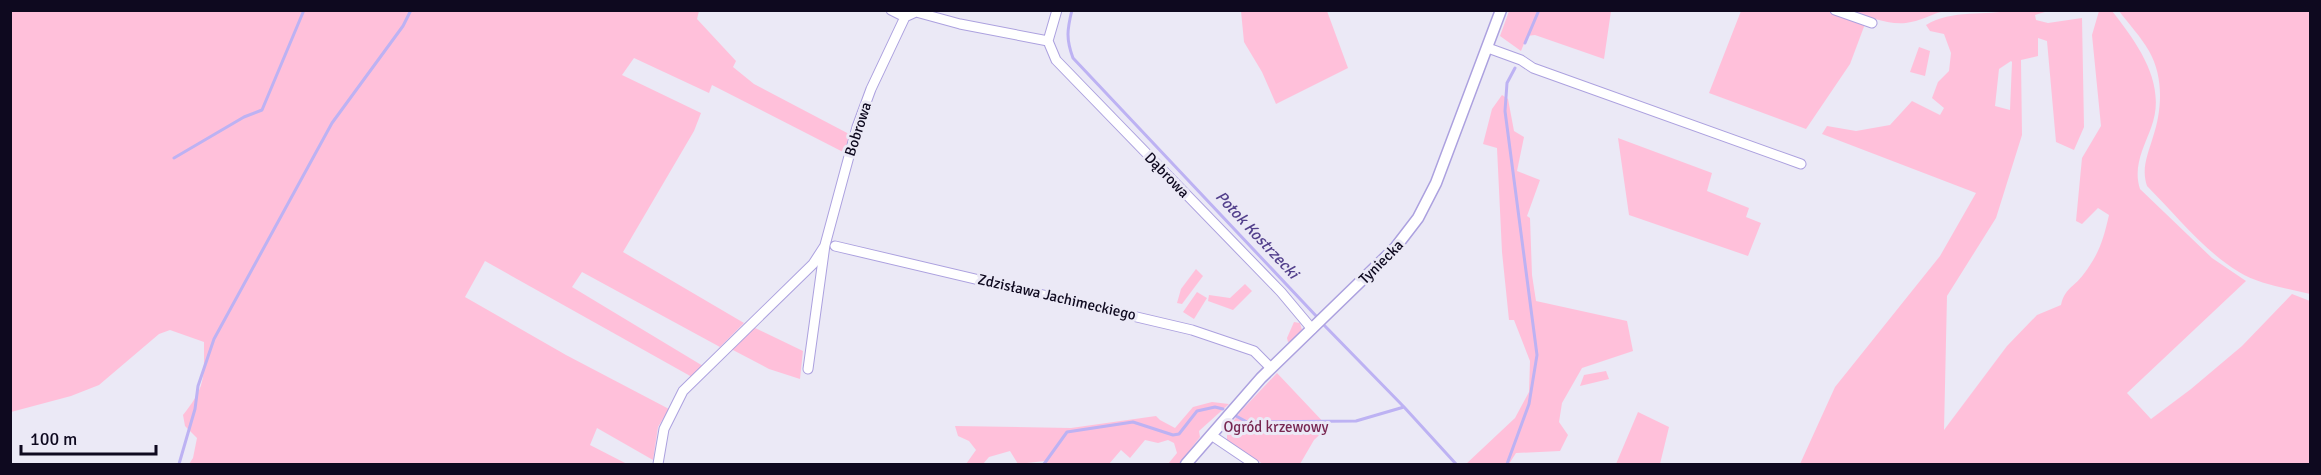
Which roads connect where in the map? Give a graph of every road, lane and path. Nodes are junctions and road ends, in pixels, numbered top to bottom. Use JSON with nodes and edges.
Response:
{"nodes":[{"id":1,"x":891,"y":10,"type":"edge"},
{"id":2,"x":1057,"y":10,"type":"edge"},
{"id":3,"x":1501,"y":10,"type":"edge"},
{"id":4,"x":1835,"y":10,"type":"edge"},
{"id":5,"x":905,"y":17,"type":"junction"},
{"id":6,"x":1872,"y":22,"type":"dead end"},
{"id":7,"x":1048,"y":41,"type":"junction"},
{"id":8,"x":1488,"y":48,"type":"junction"},
{"id":9,"x":1801,"y":164,"type":"dead end"},
{"id":10,"x":830,"y":246,"type":"junction"},
{"id":11,"x":1319,"y":322,"type":"junction"},
{"id":12,"x":1271,"y":368,"type":"junction"},
{"id":13,"x":808,"y":369,"type":"dead end"},
{"id":14,"x":1210,"y":435,"type":"junction"},
{"id":15,"x":658,"y":465,"type":"edge"},
{"id":16,"x":1186,"y":465,"type":"edge"},
{"id":17,"x":1254,"y":465,"type":"edge"}],
"edges":[{"from":1,"to":5,"type":"street"},
{"from":2,"to":7,"type":"street"},
{"from":3,"to":8,"type":"street","name":"Tyniecka"},
{"from":4,"to":6,"type":"street"},
{"from":5,"to":7,"type":"street"},
{"from":5,"to":10,"type":"street","name":"Bobrowa"},
{"from":7,"to":11,"type":"street","name":"Dąbrowa"},
{"from":8,"to":9,"type":"street"},
{"from":8,"to":11,"type":"street","name":"Tyniecka"},
{"from":10,"to":12,"type":"street","name":"Zdzisława Jachimeckiego"},
{"from":10,"to":13,"type":"street","name":"Bobrowa"},
{"from":10,"to":15,"type":"street","name":"Bobrowa"},
{"from":11,"to":12,"type":"street","name":"Tyniecka"},
{"from":12,"to":14,"type":"street","name":"Tyniecka"},
{"from":14,"to":16,"type":"street","name":"Tyniecka"},
{"from":14,"to":17,"type":"street"}]}
